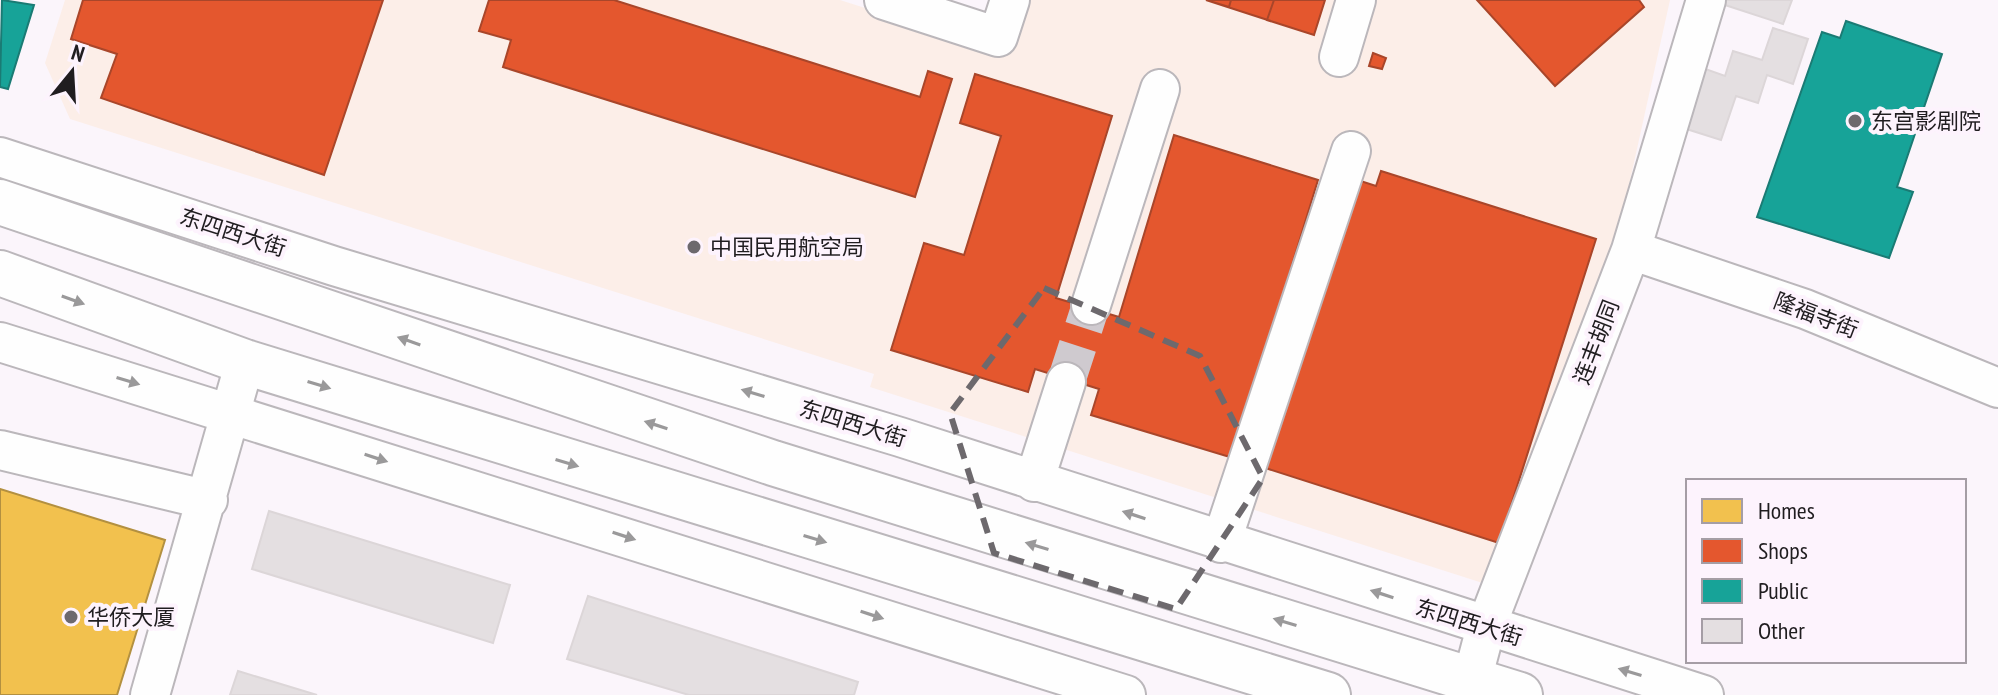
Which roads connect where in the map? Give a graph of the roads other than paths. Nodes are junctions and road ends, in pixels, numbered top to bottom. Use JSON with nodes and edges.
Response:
{"nodes":[{"id":1,"x":884,"y":0,"type":"edge"},
{"id":2,"x":1010,"y":0,"type":"edge"},
{"id":3,"x":1356,"y":0,"type":"edge"},
{"id":4,"x":1706,"y":0,"type":"edge"},
{"id":5,"x":1339,"y":57,"type":"dead end"},
{"id":6,"x":1160,"y":89,"type":"dead end"},
{"id":7,"x":1351,"y":151,"type":"dead end"},
{"id":8,"x":0,"y":157,"type":"edge"},
{"id":9,"x":0,"y":202,"type":"edge"},
{"id":10,"x":1631,"y":250,"type":"junction"},
{"id":11,"x":0,"y":273,"type":"edge"},
{"id":12,"x":1091,"y":305,"type":"tunnel mouth"},
{"id":13,"x":0,"y":342,"type":"edge"},
{"id":14,"x":245,"y":362,"type":"junction"},
{"id":15,"x":1066,"y":382,"type":"tunnel mouth"},
{"id":16,"x":1998,"y":388,"type":"edge"},
{"id":17,"x":230,"y":412,"type":"junction"},
{"id":18,"x":0,"y":450,"type":"edge"},
{"id":19,"x":1034,"y":482,"type":"junction"},
{"id":20,"x":208,"y":500,"type":"junction"},
{"id":21,"x":1221,"y":543,"type":"junction"},
{"id":22,"x":1486,"y":627,"type":"junction"},
{"id":23,"x":1472,"y":680,"type":"junction"},
{"id":24,"x":150,"y":695,"type":"edge"},
{"id":25,"x":1126,"y":695,"type":"edge"},
{"id":26,"x":1328,"y":695,"type":"edge"},
{"id":27,"x":1520,"y":695,"type":"edge"},
{"id":28,"x":1704,"y":695,"type":"edge"}],
"edges":[{"from":1,"to":2,"type":"street"},
{"from":3,"to":5,"type":"street"},
{"from":4,"to":10,"type":"street","name":"连丰胡同"},
{"from":6,"to":12,"type":"street"},
{"from":7,"to":21,"type":"street"},
{"from":19,"to":8,"type":"street","name":"东四西大街","one_way":true},
{"from":23,"to":9,"type":"main road","name":"东四西大街","one_way":true},
{"from":10,"to":16,"type":"street","name":"隆福寺街"},
{"from":10,"to":22,"type":"street","name":"连丰胡同"},
{"from":11,"to":14,"type":"main road","one_way":true},
{"from":13,"to":17,"type":"street","one_way":true},
{"from":14,"to":17,"type":"street"},
{"from":14,"to":26,"type":"main road","one_way":true},
{"from":15,"to":19,"type":"street"},
{"from":17,"to":20,"type":"street"},
{"from":17,"to":25,"type":"street","one_way":true},
{"from":18,"to":20,"type":"street"},
{"from":21,"to":19,"type":"street","name":"东四西大街","one_way":true},
{"from":20,"to":24,"type":"street"},
{"from":22,"to":21,"type":"street","name":"东四西大街","one_way":true},
{"from":22,"to":23,"type":"street","name":"连丰胡同"},
{"from":28,"to":22,"type":"street","name":"东四西大街","one_way":true},
{"from":23,"to":27,"type":"main road","name":"东四西大街"}]}
